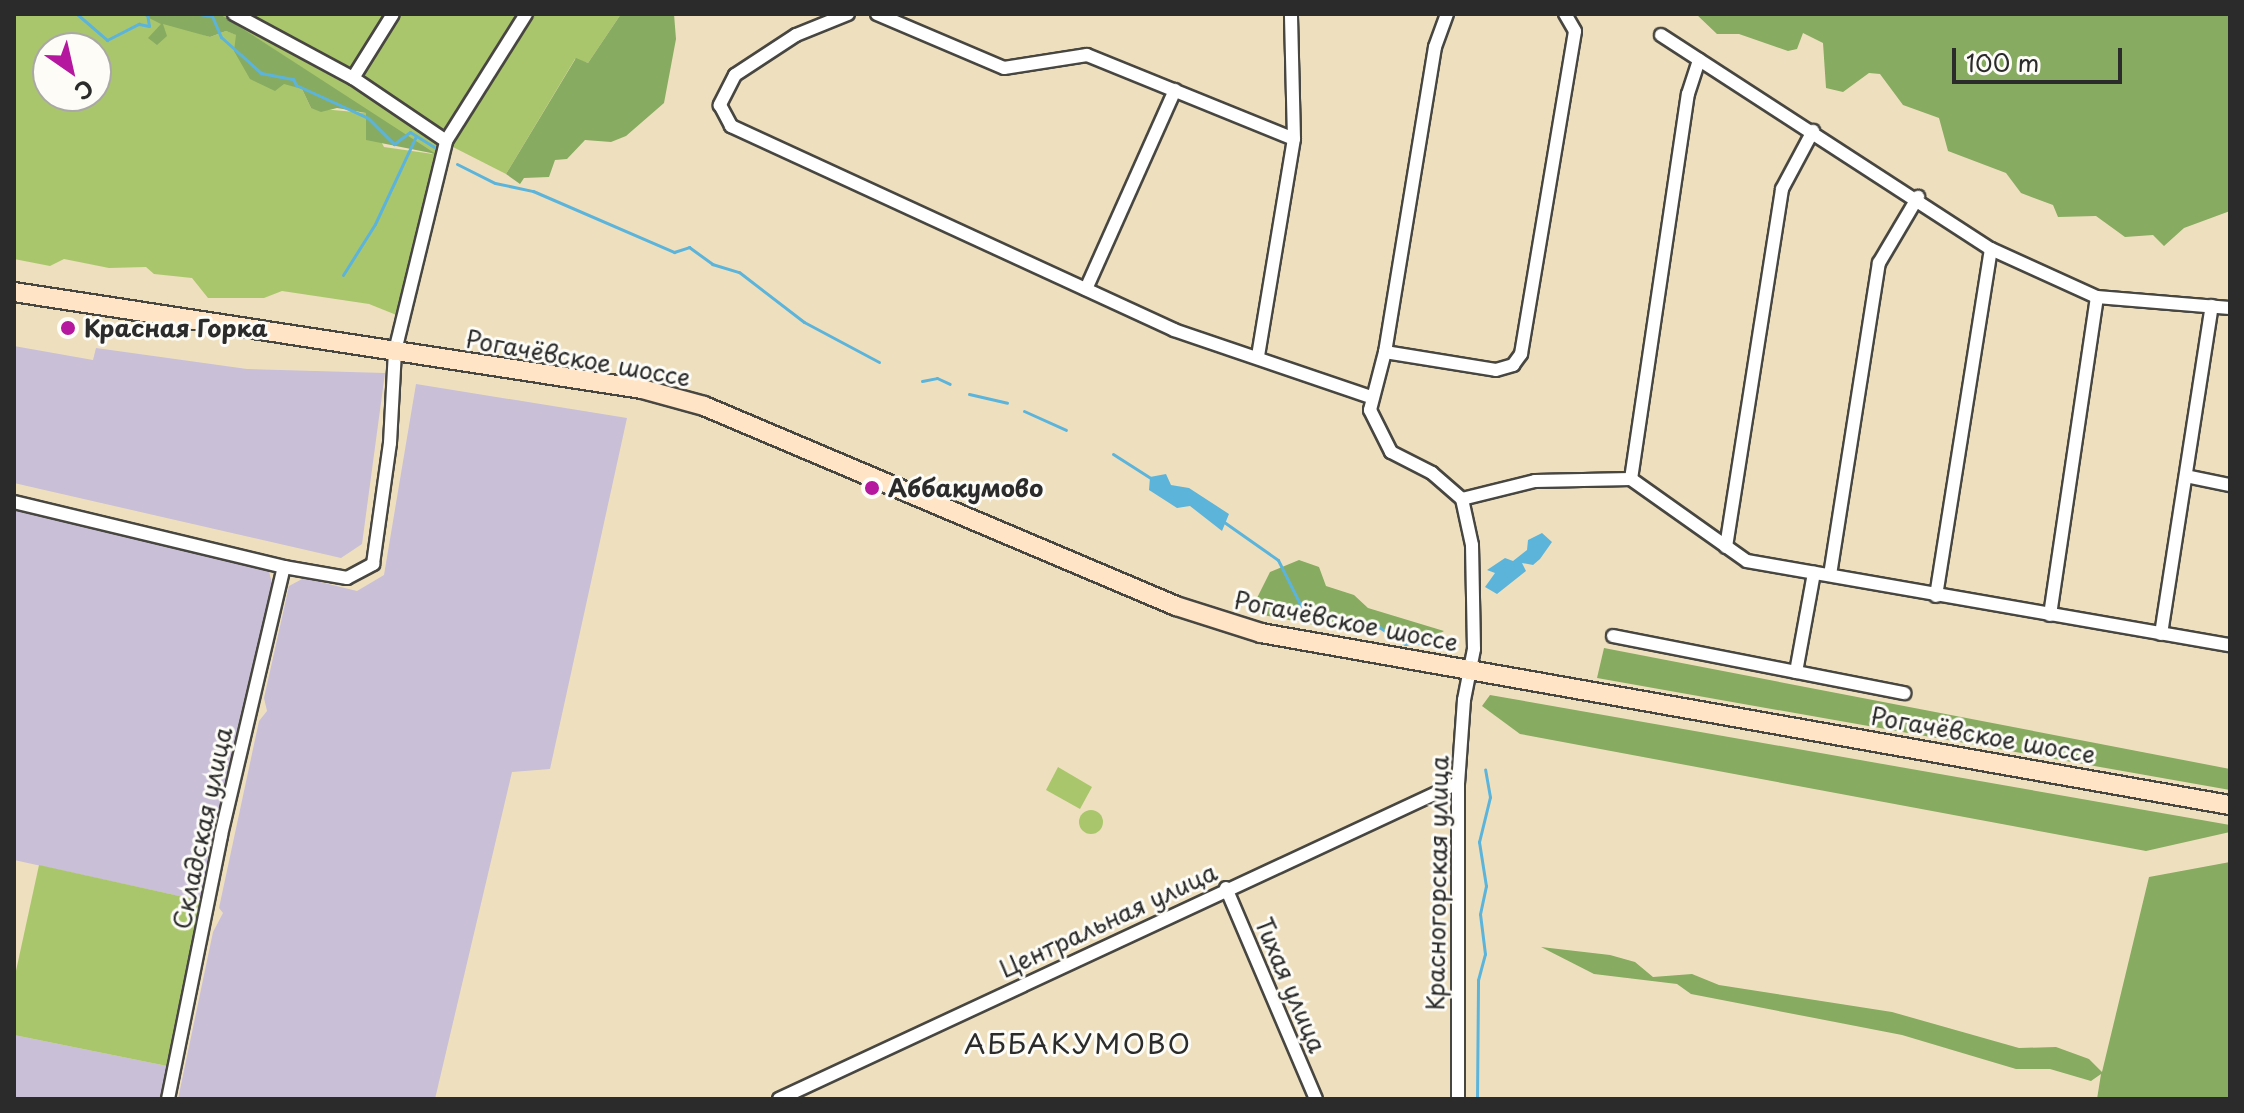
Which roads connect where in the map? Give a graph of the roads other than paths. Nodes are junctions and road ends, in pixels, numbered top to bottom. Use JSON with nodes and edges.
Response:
{"nodes":[{"id":1,"x":234,"y":14,"type":"edge"},
{"id":2,"x":393,"y":14,"type":"edge"},
{"id":3,"x":526,"y":14,"type":"edge"},
{"id":4,"x":848,"y":14,"type":"edge"},
{"id":5,"x":877,"y":14,"type":"edge"},
{"id":6,"x":1291,"y":14,"type":"edge"},
{"id":7,"x":1447,"y":14,"type":"edge"},
{"id":8,"x":1565,"y":14,"type":"edge"},
{"id":9,"x":256,"y":19,"type":"edge"},
{"id":10,"x":1661,"y":35,"type":"dead end"},
{"id":11,"x":1699,"y":60,"type":"junction"},
{"id":12,"x":353,"y":78,"type":"junction"},
{"id":13,"x":1175,"y":90,"type":"junction"},
{"id":14,"x":1813,"y":131,"type":"junction"},
{"id":15,"x":1294,"y":139,"type":"junction"},
{"id":16,"x":446,"y":141,"type":"junction"},
{"id":17,"x":1918,"y":197,"type":"junction"},
{"id":18,"x":1991,"y":249,"type":"junction"},
{"id":19,"x":1086,"y":289,"type":"junction"},
{"id":20,"x":14,"y":292,"type":"edge"},
{"id":21,"x":2097,"y":297,"type":"junction"},
{"id":22,"x":2212,"y":306,"type":"junction"},
{"id":23,"x":2230,"y":308,"type":"edge"},
{"id":24,"x":395,"y":351,"type":"junction"},
{"id":25,"x":1385,"y":352,"type":"junction"},
{"id":26,"x":1258,"y":356,"type":"junction"},
{"id":27,"x":1371,"y":397,"type":"junction"},
{"id":28,"x":2186,"y":476,"type":"junction"},
{"id":29,"x":1631,"y":479,"type":"junction"},
{"id":30,"x":2230,"y":485,"type":"edge"},
{"id":31,"x":1462,"y":499,"type":"junction"},
{"id":32,"x":14,"y":502,"type":"edge"},
{"id":33,"x":1726,"y":547,"type":"junction"},
{"id":34,"x":284,"y":567,"type":"junction"},
{"id":35,"x":1814,"y":573,"type":"junction"},
{"id":36,"x":1830,"y":575,"type":"junction"},
{"id":37,"x":1936,"y":596,"type":"junction"},
{"id":38,"x":2050,"y":615,"type":"junction"},
{"id":39,"x":2161,"y":634,"type":"junction"},
{"id":40,"x":1613,"y":636,"type":"dead end"},
{"id":41,"x":2230,"y":645,"type":"edge"},
{"id":42,"x":1471,"y":669,"type":"junction"},
{"id":43,"x":1796,"y":672,"type":"junction"},
{"id":44,"x":1904,"y":693,"type":"dead end"},
{"id":45,"x":1458,"y":783,"type":"junction"},
{"id":46,"x":2230,"y":805,"type":"edge"},
{"id":47,"x":1226,"y":888,"type":"junction"},
{"id":48,"x":168,"y":1099,"type":"edge"},
{"id":49,"x":779,"y":1099,"type":"edge"},
{"id":50,"x":1316,"y":1099,"type":"edge"},
{"id":51,"x":1458,"y":1099,"type":"edge"}],
"edges":[{"from":1,"to":9,"type":"street"},
{"from":2,"to":12,"type":"street"},
{"from":3,"to":16,"type":"street"},
{"from":4,"to":19,"type":"street"},
{"from":5,"to":13,"type":"street"},
{"from":6,"to":15,"type":"street"},
{"from":7,"to":25,"type":"street"},
{"from":8,"to":25,"type":"street"},
{"from":9,"to":12,"type":"street"},
{"from":10,"to":11,"type":"street"},
{"from":11,"to":14,"type":"street"},
{"from":11,"to":29,"type":"street"},
{"from":12,"to":16,"type":"street"},
{"from":13,"to":15,"type":"street"},
{"from":13,"to":19,"type":"street"},
{"from":14,"to":17,"type":"street"},
{"from":14,"to":33,"type":"street"},
{"from":15,"to":26,"type":"street"},
{"from":16,"to":24,"type":"street"},
{"from":17,"to":18,"type":"street"},
{"from":17,"to":36,"type":"street"},
{"from":18,"to":21,"type":"street"},
{"from":18,"to":37,"type":"street"},
{"from":19,"to":26,"type":"street"},
{"from":20,"to":24,"type":"main road","name":"Рогачёвское шоссе"},
{"from":21,"to":22,"type":"street"},
{"from":21,"to":38,"type":"street"},
{"from":22,"to":23,"type":"street"},
{"from":22,"to":28,"type":"street"},
{"from":24,"to":34,"type":"street"},
{"from":24,"to":42,"type":"main road","name":"Рогачёвское шоссе"},
{"from":25,"to":27,"type":"street"},
{"from":26,"to":27,"type":"street"},
{"from":27,"to":31,"type":"street"},
{"from":28,"to":30,"type":"street"},
{"from":28,"to":39,"type":"street"},
{"from":29,"to":31,"type":"street"},
{"from":29,"to":33,"type":"street"},
{"from":31,"to":42,"type":"street","name":"Красногорская улица"},
{"from":32,"to":34,"type":"street"},
{"from":33,"to":35,"type":"street"},
{"from":34,"to":48,"type":"street","name":"Складская улица"},
{"from":35,"to":36,"type":"street"},
{"from":35,"to":43,"type":"street"},
{"from":36,"to":37,"type":"street"},
{"from":37,"to":38,"type":"street"},
{"from":38,"to":39,"type":"street"},
{"from":39,"to":41,"type":"street"},
{"from":40,"to":43,"type":"street"},
{"from":42,"to":45,"type":"street","name":"Красногорская улица"},
{"from":42,"to":46,"type":"main road","name":"Рогачёвское шоссе"},
{"from":43,"to":44,"type":"street"},
{"from":45,"to":47,"type":"street","name":"Центральная улица"},
{"from":45,"to":51,"type":"street","name":"Красногорская улица"},
{"from":47,"to":49,"type":"street","name":"Центральная улица"},
{"from":47,"to":50,"type":"street","name":"Тихая улица"}]}
